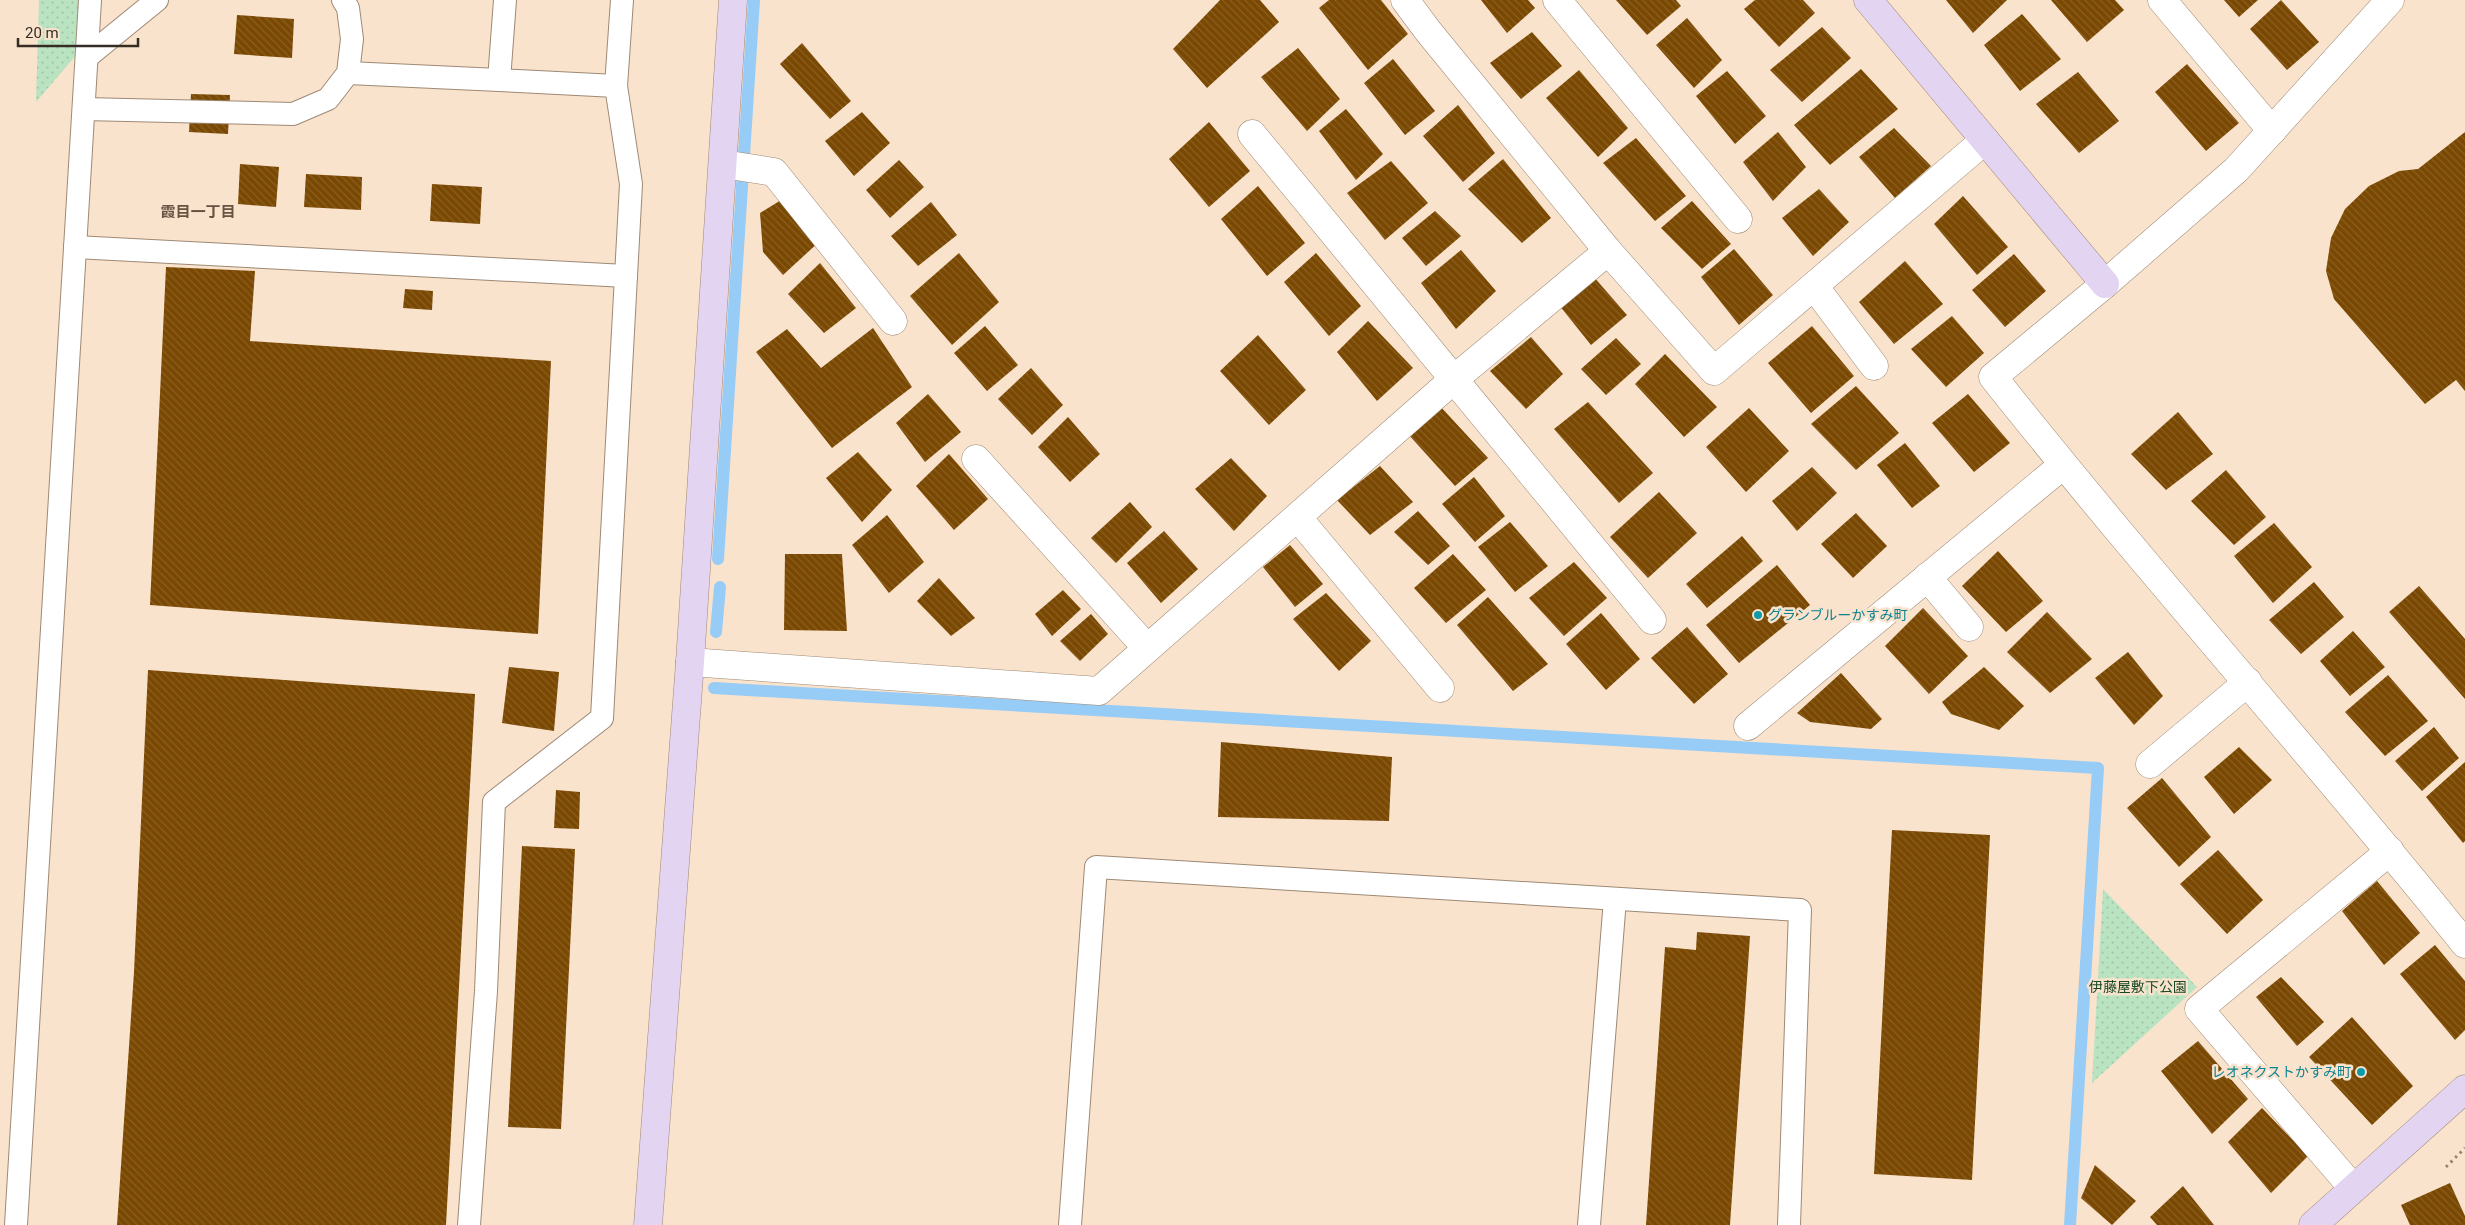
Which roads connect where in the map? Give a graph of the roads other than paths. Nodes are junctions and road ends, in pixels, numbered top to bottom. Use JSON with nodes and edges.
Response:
{"nodes":[{"id":1,"x":90,"y":0,"type":"edge"},
{"id":2,"x":157,"y":0,"type":"edge"},
{"id":3,"x":343,"y":0,"type":"edge"},
{"id":4,"x":504,"y":0,"type":"edge"},
{"id":5,"x":622,"y":0,"type":"edge"},
{"id":6,"x":733,"y":0,"type":"edge"},
{"id":7,"x":1405,"y":0,"type":"edge"},
{"id":8,"x":1557,"y":0,"type":"edge"},
{"id":9,"x":1868,"y":0,"type":"edge"},
{"id":10,"x":2162,"y":0,"type":"edge"},
{"id":11,"x":2390,"y":0,"type":"edge"},
{"id":12,"x":87,"y":57,"type":"junction"},
{"id":13,"x":348,"y":72,"type":"junction"},
{"id":14,"x":499,"y":80,"type":"junction"},
{"id":15,"x":616,"y":86,"type":"junction"},
{"id":16,"x":84,"y":109,"type":"junction"},
{"id":17,"x":2272,"y":131,"type":"junction"},
{"id":18,"x":1252,"y":134,"type":"dead end"},
{"id":19,"x":1985,"y":140,"type":"junction"},
{"id":20,"x":730,"y":165,"type":"junction"},
{"id":21,"x":1738,"y":219,"type":"dead end"},
{"id":22,"x":75,"y":247,"type":"junction"},
{"id":23,"x":1608,"y":251,"type":"junction"},
{"id":24,"x":626,"y":276,"type":"junction"},
{"id":25,"x":2105,"y":284,"type":"junction"},
{"id":26,"x":1814,"y":286,"type":"junction"},
{"id":27,"x":893,"y":321,"type":"dead end"},
{"id":28,"x":1874,"y":366,"type":"dead end"},
{"id":29,"x":1453,"y":380,"type":"junction"},
{"id":30,"x":976,"y":459,"type":"dead end"},
{"id":31,"x":2063,"y":465,"type":"junction"},
{"id":32,"x":1298,"y":518,"type":"junction"},
{"id":33,"x":1927,"y":577,"type":"junction"},
{"id":34,"x":1652,"y":620,"type":"dead end"},
{"id":35,"x":1969,"y":627,"type":"dead end"},
{"id":36,"x":1147,"y":648,"type":"junction"},
{"id":37,"x":690,"y":662,"type":"junction"},
{"id":38,"x":2248,"y":682,"type":"junction"},
{"id":39,"x":1440,"y":688,"type":"dead end"},
{"id":40,"x":1748,"y":726,"type":"dead end"},
{"id":41,"x":2150,"y":764,"type":"dead end"},
{"id":42,"x":2390,"y":851,"type":"junction"},
{"id":43,"x":1615,"y":898,"type":"junction"},
{"id":44,"x":2465,"y":944,"type":"edge"},
{"id":45,"x":2464,"y":1092,"type":"edge"},
{"id":46,"x":2354,"y":1188,"type":"junction"},
{"id":47,"x":16,"y":1225,"type":"edge"},
{"id":48,"x":469,"y":1225,"type":"edge"},
{"id":49,"x":648,"y":1225,"type":"edge"},
{"id":50,"x":1070,"y":1225,"type":"edge"},
{"id":51,"x":1589,"y":1225,"type":"edge"},
{"id":52,"x":1789,"y":1225,"type":"edge"},
{"id":53,"x":2313,"y":1225,"type":"edge"}],
"edges":[{"from":1,"to":12,"type":"lane"},
{"from":2,"to":12,"type":"lane"},
{"from":3,"to":13,"type":"lane"},
{"from":4,"to":14,"type":"lane"},
{"from":5,"to":15,"type":"lane"},
{"from":6,"to":20,"type":"street"},
{"from":7,"to":23,"type":"street"},
{"from":8,"to":21,"type":"street"},
{"from":9,"to":19,"type":"street"},
{"from":10,"to":17,"type":"street"},
{"from":11,"to":17,"type":"street"},
{"from":12,"to":16,"type":"lane"},
{"from":13,"to":14,"type":"lane"},
{"from":13,"to":16,"type":"lane"},
{"from":14,"to":15,"type":"lane"},
{"from":15,"to":24,"type":"lane"},
{"from":16,"to":22,"type":"lane"},
{"from":17,"to":25,"type":"street"},
{"from":18,"to":29,"type":"street"},
{"from":19,"to":25,"type":"street"},
{"from":19,"to":26,"type":"street"},
{"from":20,"to":27,"type":"street"},
{"from":20,"to":37,"type":"street"},
{"from":22,"to":24,"type":"lane"},
{"from":22,"to":47,"type":"lane"},
{"from":23,"to":26,"type":"street"},
{"from":23,"to":29,"type":"street"},
{"from":24,"to":48,"type":"lane"},
{"from":25,"to":31,"type":"street"},
{"from":26,"to":28,"type":"street"},
{"from":29,"to":32,"type":"street"},
{"from":29,"to":34,"type":"street"},
{"from":30,"to":36,"type":"street"},
{"from":31,"to":33,"type":"street"},
{"from":31,"to":38,"type":"street"},
{"from":32,"to":36,"type":"street"},
{"from":32,"to":39,"type":"street"},
{"from":33,"to":35,"type":"street"},
{"from":33,"to":40,"type":"street"},
{"from":36,"to":37,"type":"street"},
{"from":37,"to":49,"type":"street"},
{"from":38,"to":41,"type":"street"},
{"from":38,"to":42,"type":"street"},
{"from":42,"to":44,"type":"street"},
{"from":42,"to":46,"type":"street"},
{"from":43,"to":50,"type":"lane"},
{"from":43,"to":51,"type":"lane"},
{"from":43,"to":52,"type":"lane"},
{"from":45,"to":46,"type":"street"},
{"from":46,"to":53,"type":"street"}]}
